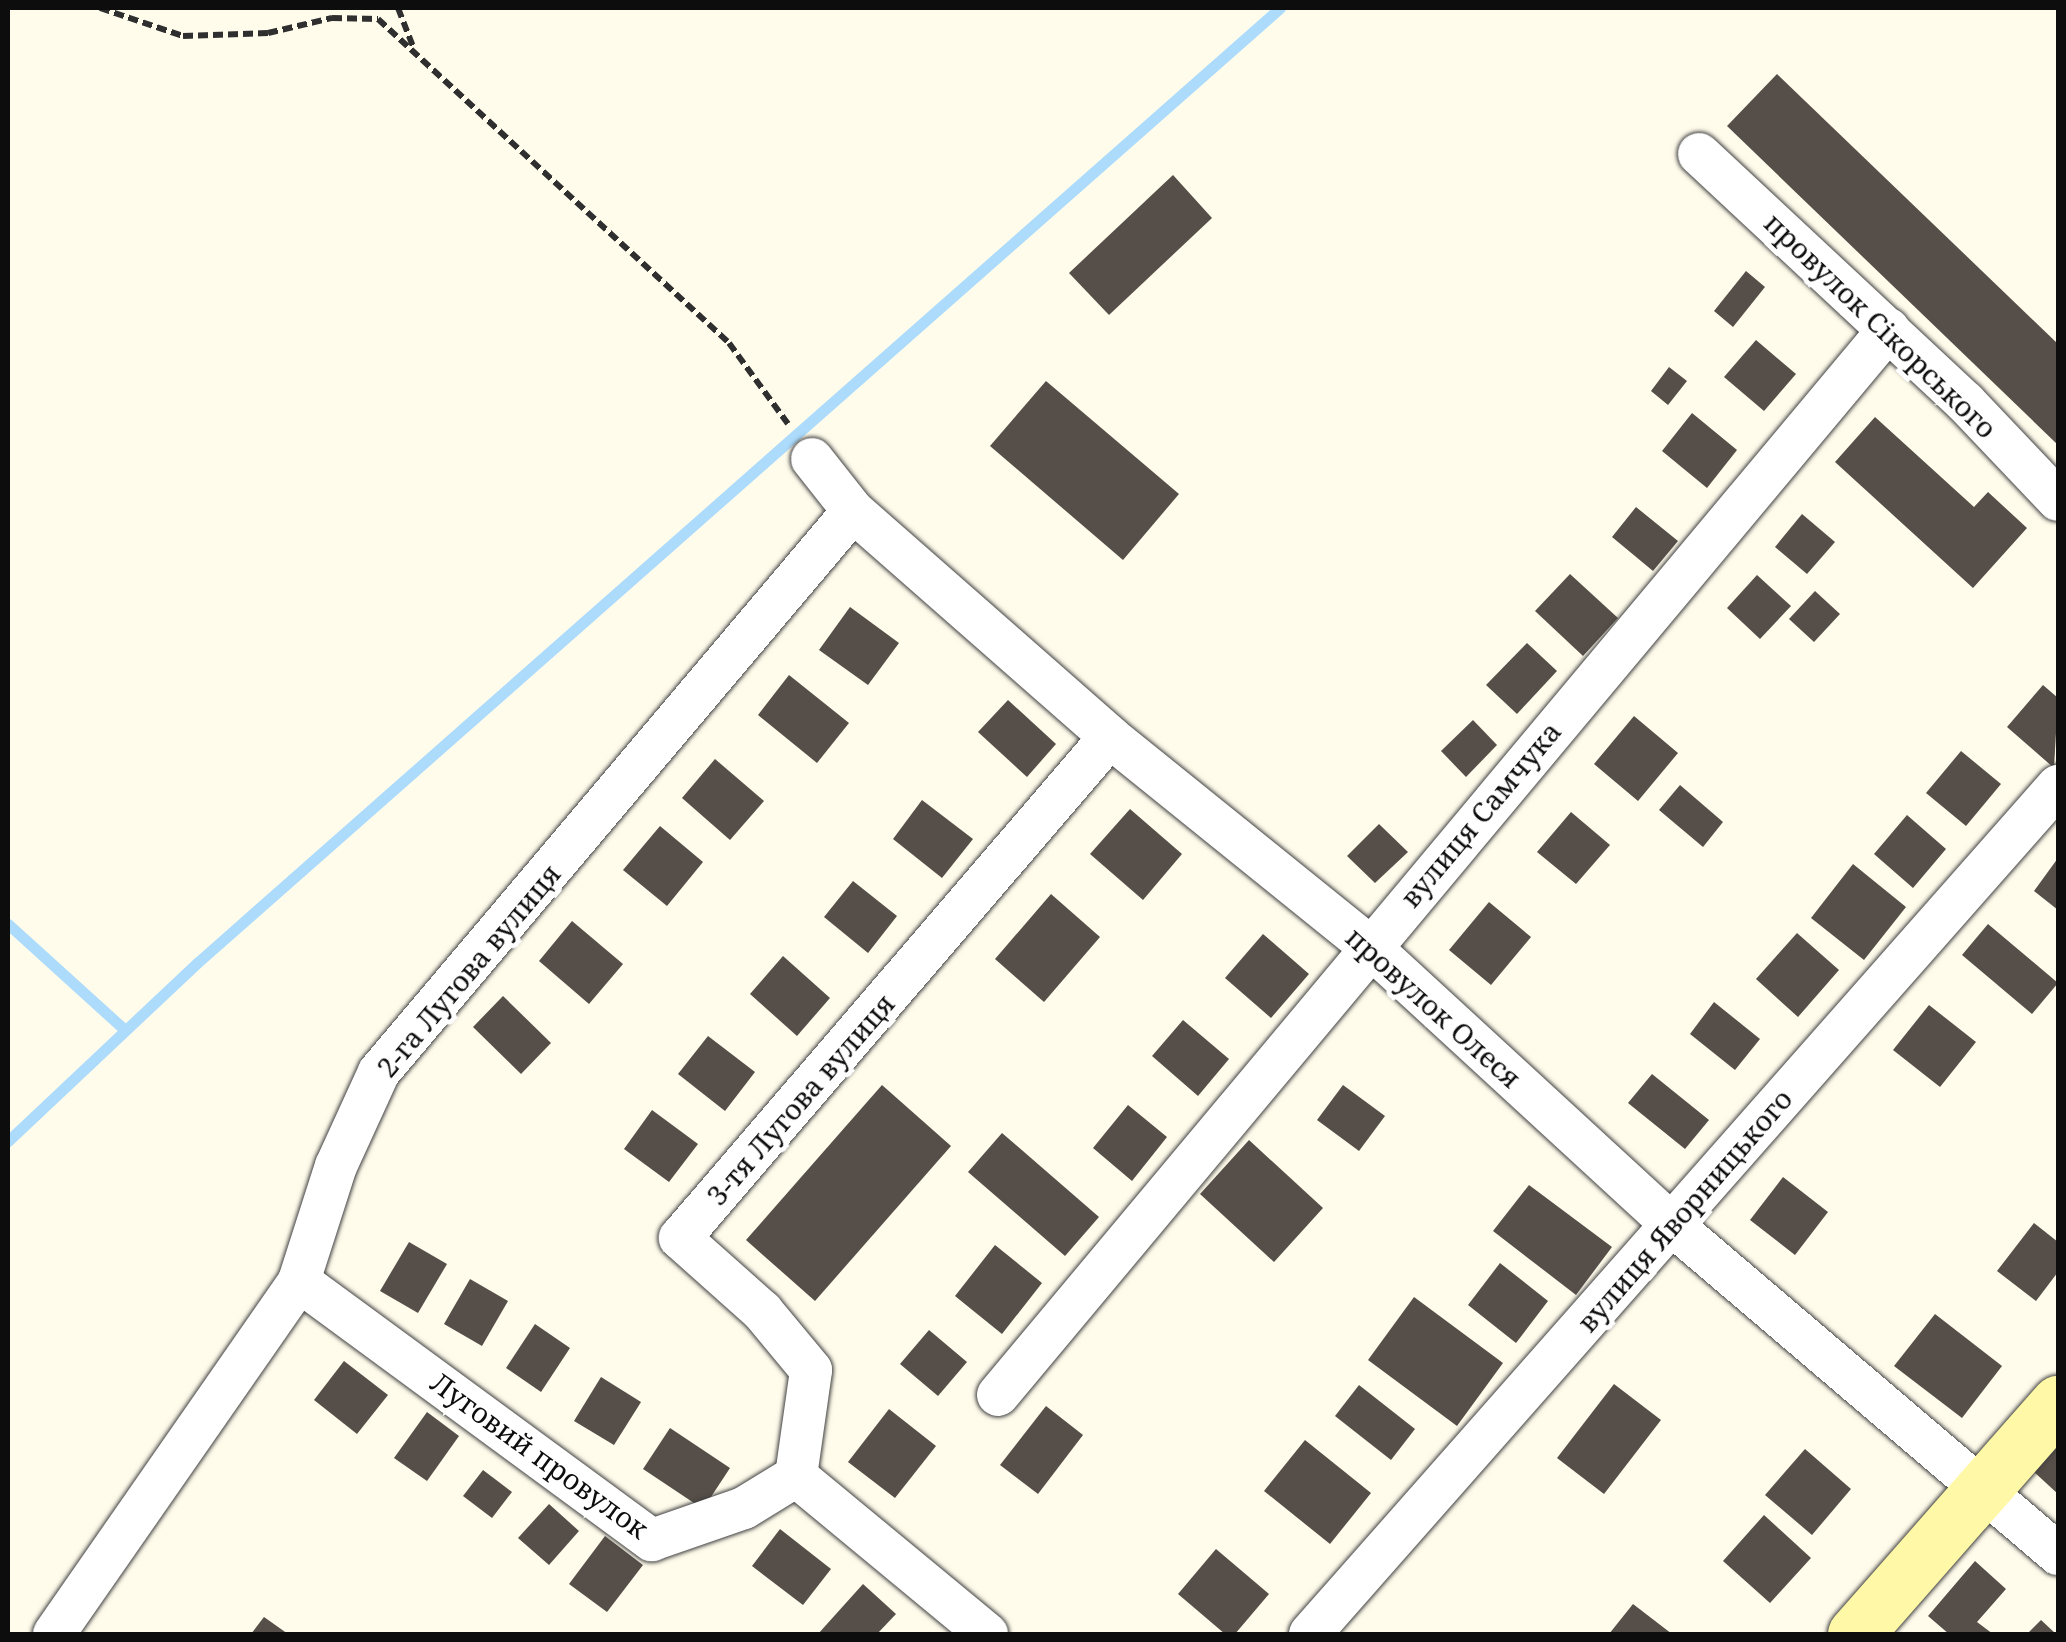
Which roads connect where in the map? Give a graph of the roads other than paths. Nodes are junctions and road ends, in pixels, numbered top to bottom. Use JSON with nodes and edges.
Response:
{"nodes":[{"id":1,"x":1699,"y":154,"type":"dead end"},
{"id":2,"x":1889,"y":328,"type":"junction"},
{"id":3,"x":800,"y":442,"type":"road end"},
{"id":4,"x":2058,"y":500,"type":"edge"},
{"id":5,"x":854,"y":511,"type":"junction"},
{"id":6,"x":1110,"y":738,"type":"junction"},
{"id":7,"x":2058,"y":786,"type":"edge"},
{"id":8,"x":1369,"y":946,"type":"junction"},
{"id":9,"x":1672,"y":1224,"type":"junction"},
{"id":10,"x":300,"y":1281,"type":"junction"},
{"id":11,"x":998,"y":1394,"type":"dead end"},
{"id":12,"x":2058,"y":1404,"type":"edge"},
{"id":13,"x":796,"y":1476,"type":"junction"},
{"id":14,"x":1981,"y":1489,"type":"junction"},
{"id":15,"x":2058,"y":1554,"type":"edge"},
{"id":16,"x":57,"y":1631,"type":"edge"},
{"id":17,"x":987,"y":1634,"type":"edge"},
{"id":18,"x":1310,"y":1634,"type":"edge"},
{"id":19,"x":1855,"y":1634,"type":"edge"}],
"edges":[{"from":1,"to":2,"type":"street","name":"провулок Сікорського"},
{"from":2,"to":4,"type":"street","name":"провулок Сікорського"},
{"from":2,"to":8,"type":"street","name":"вулиця Самчука"},
{"from":3,"to":5,"type":"street","name":"провулок Олеся"},
{"from":5,"to":6,"type":"street","name":"провулок Олеся"},
{"from":5,"to":10,"type":"street","name":"2-га Лугова вулиця"},
{"from":6,"to":8,"type":"street","name":"провулок Олеся"},
{"from":6,"to":13,"type":"street","name":"3-тя Лугова вулиця"},
{"from":7,"to":9,"type":"street","name":"вулиця Яворницького"},
{"from":8,"to":9,"type":"street","name":"провулок Олеся"},
{"from":8,"to":11,"type":"street","name":"вулиця Самчука"},
{"from":9,"to":14,"type":"street","name":"провулок Олеся"},
{"from":9,"to":18,"type":"street","name":"вулиця Яворницького"},
{"from":10,"to":13,"type":"street","name":"Луговий провулок"},
{"from":10,"to":16,"type":"street","name":"2-га Лугова вулиця"},
{"from":12,"to":14,"type":"street"},
{"from":13,"to":17,"type":"street"},
{"from":14,"to":15,"type":"street","name":"провулок Олеся"},
{"from":14,"to":19,"type":"street"}]}
